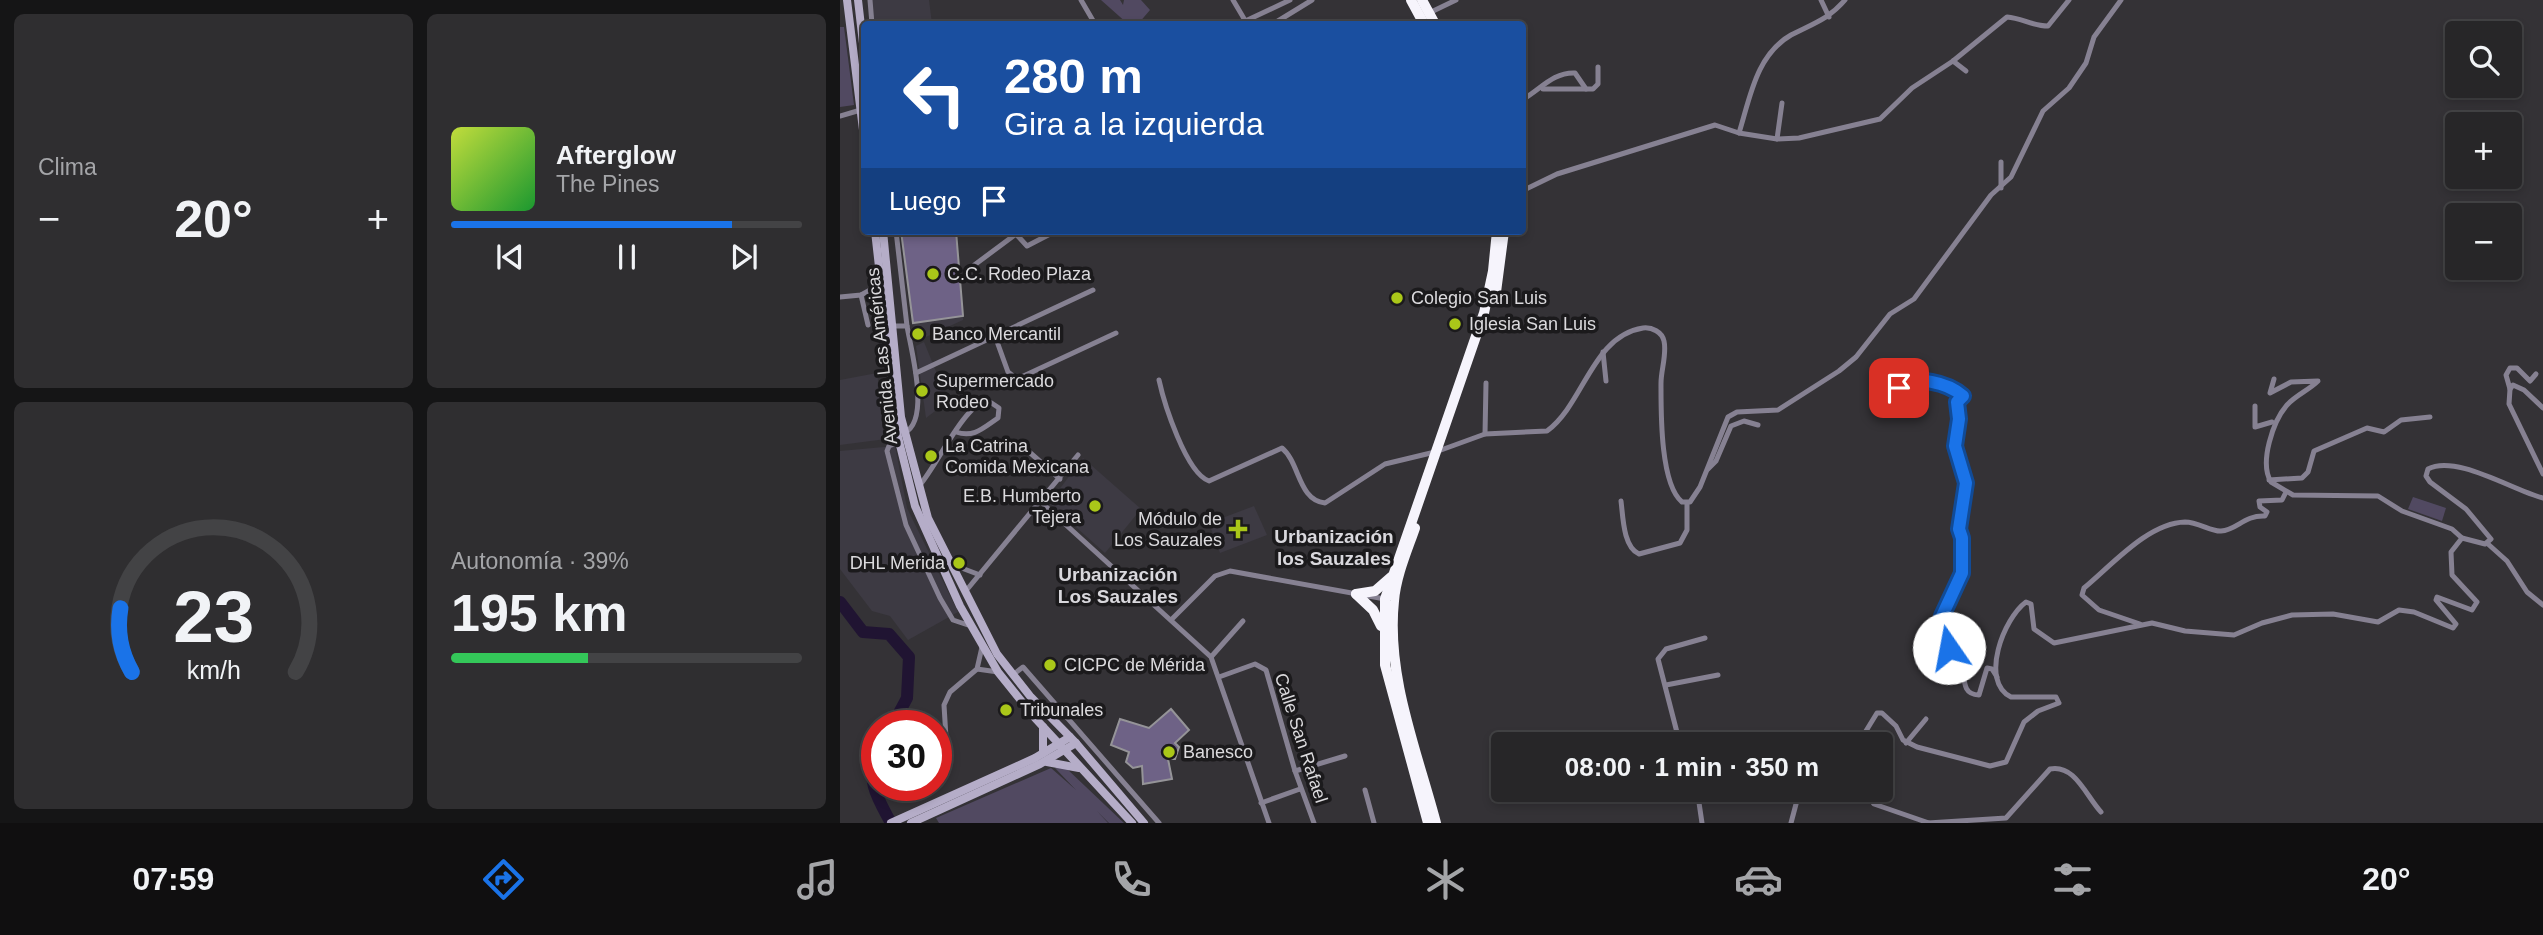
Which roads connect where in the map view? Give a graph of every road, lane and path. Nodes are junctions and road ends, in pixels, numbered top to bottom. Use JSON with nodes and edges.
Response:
{"nodes":[{"id":1,"x":847,"y":0,"type":"edge"},
{"id":2,"x":858,"y":0,"type":"edge"},
{"id":3,"x":870,"y":0,"type":"edge"},
{"id":4,"x":1081,"y":0,"type":"edge"},
{"id":5,"x":1233,"y":0,"type":"edge"},
{"id":6,"x":1290,"y":0,"type":"edge"},
{"id":7,"x":1297,"y":0,"type":"edge"},
{"id":8,"x":1312,"y":0,"type":"edge"},
{"id":9,"x":1411,"y":0,"type":"edge"},
{"id":10,"x":1422,"y":0,"type":"edge"},
{"id":11,"x":1456,"y":0,"type":"edge"},
{"id":12,"x":1821,"y":0,"type":"edge"},
{"id":13,"x":1845,"y":0,"type":"edge"},
{"id":14,"x":2069,"y":0,"type":"edge"},
{"id":15,"x":2121,"y":0,"type":"edge"},
{"id":16,"x":1301,"y":8,"type":"junction"},
{"id":17,"x":1429,"y":13,"type":"junction"},
{"id":18,"x":1829,"y":18,"type":"junction"},
{"id":19,"x":872,"y":21,"type":"edge"},
{"id":20,"x":1094,"y":21,"type":"edge"},
{"id":21,"x":1242,"y":21,"type":"edge"},
{"id":22,"x":1247,"y":21,"type":"edge"},
{"id":23,"x":1278,"y":21,"type":"edge"},
{"id":24,"x":1422,"y":21,"type":"edge"},
{"id":25,"x":1433,"y":21,"type":"edge"},
{"id":26,"x":861,"y":26,"type":"edge"},
{"id":27,"x":1953,"y":61,"type":"junction"},
{"id":28,"x":1598,"y":67,"type":"dead end"},
{"id":29,"x":1966,"y":71,"type":"dead end"},
{"id":30,"x":1544,"y":89,"type":"junction"},
{"id":31,"x":1586,"y":89,"type":"junction"},
{"id":32,"x":861,"y":96,"type":"edge"},
{"id":33,"x":1526,"y":98,"type":"edge"},
{"id":34,"x":1782,"y":103,"type":"dead end"},
{"id":35,"x":861,"y":111,"type":"edge"},
{"id":36,"x":853,"y":115,"type":"junction"},
{"id":37,"x":840,"y":116,"type":"edge"},
{"id":38,"x":861,"y":122,"type":"edge"},
{"id":39,"x":1739,"y":134,"type":"junction"},
{"id":40,"x":1777,"y":139,"type":"junction"},
{"id":41,"x":2001,"y":162,"type":"dead end"},
{"id":42,"x":2001,"y":188,"type":"junction"},
{"id":43,"x":1526,"y":189,"type":"edge"},
{"id":44,"x":875,"y":235,"type":"edge"},
{"id":45,"x":883,"y":235,"type":"edge"},
{"id":46,"x":896,"y":235,"type":"edge"},
{"id":47,"x":1013,"y":235,"type":"edge"},
{"id":48,"x":1017,"y":235,"type":"edge"},
{"id":49,"x":1048,"y":235,"type":"edge"},
{"id":50,"x":1497,"y":235,"type":"edge"},
{"id":51,"x":1504,"y":235,"type":"edge"},
{"id":52,"x":974,"y":266,"type":"dead end"},
{"id":53,"x":881,"y":284,"type":"junction"},
{"id":54,"x":902,"y":287,"type":"junction"},
{"id":55,"x":890,"y":289,"type":"junction"},
{"id":56,"x":1093,"y":290,"type":"dead end"},
{"id":57,"x":861,"y":295,"type":"junction"},
{"id":58,"x":840,"y":297,"type":"edge"},
{"id":59,"x":868,"y":325,"type":"dead end"},
{"id":60,"x":893,"y":326,"type":"junction"},
{"id":61,"x":907,"y":326,"type":"junction"},
{"id":62,"x":1116,"y":333,"type":"dead end"},
{"id":63,"x":995,"y":336,"type":"junction"},
{"id":64,"x":1603,"y":352,"type":"junction"},
{"id":65,"x":916,"y":373,"type":"junction"},
{"id":66,"x":2536,"y":374,"type":"dead end"},
{"id":67,"x":1890,"y":377,"type":"dead end"},
{"id":68,"x":2274,"y":379,"type":"dead end"},
{"id":69,"x":1159,"y":380,"type":"dead end"},
{"id":70,"x":1606,"y":382,"type":"dead end"},
{"id":71,"x":1486,"y":383,"type":"dead end"},
{"id":72,"x":2510,"y":389,"type":"junction"},
{"id":73,"x":2255,"y":406,"type":"dead end"},
{"id":74,"x":2543,"y":408,"type":"edge"},
{"id":75,"x":2430,"y":418,"type":"dead end"},
{"id":76,"x":1758,"y":425,"type":"dead end"},
{"id":77,"x":956,"y":432,"type":"junction"},
{"id":78,"x":2274,"y":432,"type":"junction"},
{"id":79,"x":904,"y":433,"type":"junction"},
{"id":80,"x":1485,"y":434,"type":"junction"},
{"id":81,"x":899,"y":442,"type":"junction"},
{"id":82,"x":1027,"y":450,"type":"dead end"},
{"id":83,"x":1438,"y":451,"type":"junction"},
{"id":84,"x":1078,"y":456,"type":"dead end"},
{"id":85,"x":1706,"y":471,"type":"junction"},
{"id":86,"x":2543,"y":474,"type":"edge"},
{"id":87,"x":1060,"y":479,"type":"junction"},
{"id":88,"x":2269,"y":480,"type":"junction"},
{"id":89,"x":919,"y":486,"type":"junction"},
{"id":90,"x":2287,"y":492,"type":"junction"},
{"id":91,"x":2543,"y":498,"type":"edge"},
{"id":92,"x":1621,"y":501,"type":"dead end"},
{"id":93,"x":1042,"y":503,"type":"junction"},
{"id":94,"x":1687,"y":503,"type":"junction"},
{"id":95,"x":2462,"y":538,"type":"junction"},
{"id":96,"x":2488,"y":544,"type":"junction"},
{"id":97,"x":951,"y":564,"type":"junction"},
{"id":98,"x":980,"y":575,"type":"junction"},
{"id":99,"x":1391,"y":577,"type":"junction"},
{"id":100,"x":1356,"y":594,"type":"junction"},
{"id":101,"x":961,"y":595,"type":"junction"},
{"id":102,"x":1389,"y":600,"type":"junction"},
{"id":103,"x":2543,"y":605,"type":"edge"},
{"id":104,"x":1172,"y":619,"type":"junction"},
{"id":105,"x":1243,"y":621,"type":"dead end"},
{"id":106,"x":2142,"y":625,"type":"junction"},
{"id":107,"x":971,"y":626,"type":"junction"},
{"id":108,"x":1383,"y":631,"type":"junction"},
{"id":109,"x":1705,"y":638,"type":"dead end"},
{"id":110,"x":982,"y":647,"type":"junction"},
{"id":111,"x":1212,"y":657,"type":"junction"},
{"id":112,"x":977,"y":669,"type":"junction"},
{"id":113,"x":998,"y":671,"type":"junction"},
{"id":114,"x":1014,"y":674,"type":"junction"},
{"id":115,"x":1718,"y":675,"type":"dead end"},
{"id":116,"x":1219,"y":677,"type":"junction"},
{"id":117,"x":1999,"y":679,"type":"junction"},
{"id":118,"x":1666,"y":685,"type":"junction"},
{"id":119,"x":1053,"y":701,"type":"junction"},
{"id":120,"x":1044,"y":709,"type":"junction"},
{"id":121,"x":945,"y":710,"type":"edge"},
{"id":122,"x":1926,"y":719,"type":"dead end"},
{"id":123,"x":1043,"y":727,"type":"junction"},
{"id":124,"x":1677,"y":732,"type":"edge"},
{"id":125,"x":1865,"y":732,"type":"edge"},
{"id":126,"x":1073,"y":740,"type":"junction"},
{"id":127,"x":1906,"y":743,"type":"junction"},
{"id":128,"x":1062,"y":748,"type":"junction"},
{"id":129,"x":1345,"y":756,"type":"dead end"},
{"id":130,"x":1041,"y":759,"type":"junction"},
{"id":131,"x":1081,"y":769,"type":"junction"},
{"id":132,"x":1295,"y":771,"type":"junction"},
{"id":133,"x":1300,"y":789,"type":"junction"},
{"id":134,"x":1366,"y":790,"type":"dead end"},
{"id":135,"x":1699,"y":802,"type":"edge"},
{"id":136,"x":1797,"y":802,"type":"edge"},
{"id":137,"x":1873,"y":802,"type":"edge"},
{"id":138,"x":1261,"y":803,"type":"junction"},
{"id":139,"x":1147,"y":806,"type":"junction"},
{"id":140,"x":2101,"y":812,"type":"dead end"},
{"id":141,"x":1137,"y":813,"type":"junction"},
{"id":142,"x":891,"y":823,"type":"edge"},
{"id":143,"x":911,"y":823,"type":"edge"},
{"id":144,"x":1132,"y":823,"type":"edge"},
{"id":145,"x":1144,"y":823,"type":"edge"},
{"id":146,"x":1159,"y":823,"type":"edge"},
{"id":147,"x":1269,"y":823,"type":"edge"},
{"id":148,"x":1314,"y":823,"type":"edge"},
{"id":149,"x":1374,"y":823,"type":"edge"},
{"id":150,"x":1428,"y":823,"type":"edge"},
{"id":151,"x":1436,"y":823,"type":"edge"},
{"id":152,"x":1702,"y":823,"type":"edge"},
{"id":153,"x":1791,"y":823,"type":"edge"},
{"id":154,"x":1928,"y":823,"type":"edge"}],
"edges":[{"from":1,"to":32,"type":"street"},
{"from":2,"to":26,"type":"street"},
{"from":3,"to":19,"type":"street"},
{"from":4,"to":20,"type":"street"},
{"from":5,"to":21,"type":"street"},
{"from":6,"to":22,"type":"street"},
{"from":7,"to":16,"type":"street"},
{"from":8,"to":16,"type":"street"},
{"from":9,"to":24,"type":"highway"},
{"from":10,"to":17,"type":"highway"},
{"from":11,"to":17,"type":"street"},
{"from":12,"to":18,"type":"street"},
{"from":13,"to":18,"type":"street"},
{"from":14,"to":27,"type":"street"},
{"from":15,"to":42,"type":"street"},
{"from":16,"to":23,"type":"street"},
{"from":17,"to":25,"type":"highway"},
{"from":18,"to":39,"type":"street"},
{"from":27,"to":29,"type":"street"},
{"from":27,"to":40,"type":"street"},
{"from":28,"to":31,"type":"street"},
{"from":30,"to":31,"type":"street"},
{"from":30,"to":31,"type":"street"},
{"from":30,"to":33,"type":"street"},
{"from":34,"to":40,"type":"street"},
{"from":35,"to":36,"type":"street"},
{"from":36,"to":37,"type":"street"},
{"from":36,"to":38,"type":"street"},
{"from":39,"to":40,"type":"street"},
{"from":39,"to":43,"type":"street"},
{"from":41,"to":42,"type":"street"},
{"from":42,"to":85,"type":"street"},
{"from":44,"to":53,"type":"street","name":"Avenida Las Américas"},
{"from":45,"to":55,"type":"street","name":"Avenida Las Américas"},
{"from":46,"to":54,"type":"street"},
{"from":47,"to":52,"type":"street"},
{"from":48,"to":49,"type":"street"},
{"from":50,"to":83,"type":"highway"},
{"from":51,"to":83,"type":"highway"},
{"from":53,"to":57,"type":"street"},
{"from":53,"to":81,"type":"street","name":"Avenida Las Américas"},
{"from":54,"to":55,"type":"street"},
{"from":54,"to":61,"type":"street"},
{"from":55,"to":60,"type":"street","name":"Avenida Las Américas"},
{"from":56,"to":63,"type":"street"},
{"from":57,"to":58,"type":"street"},
{"from":57,"to":59,"type":"street"},
{"from":60,"to":61,"type":"street"},
{"from":60,"to":79,"type":"street","name":"Avenida Las Américas"},
{"from":61,"to":65,"type":"street"},
{"from":62,"to":63,"type":"street"},
{"from":63,"to":65,"type":"street"},
{"from":64,"to":70,"type":"street"},
{"from":64,"to":80,"type":"street"},
{"from":64,"to":94,"type":"street"},
{"from":65,"to":79,"type":"street"},
{"from":66,"to":72,"type":"street"},
{"from":67,"to":117,"type":"street"},
{"from":68,"to":78,"type":"street"},
{"from":69,"to":83,"type":"street"},
{"from":71,"to":80,"type":"street"},
{"from":72,"to":74,"type":"street"},
{"from":72,"to":86,"type":"street"},
{"from":73,"to":78,"type":"street"},
{"from":75,"to":88,"type":"street"},
{"from":76,"to":85,"type":"street"},
{"from":77,"to":77,"type":"street"},
{"from":77,"to":89,"type":"street"},
{"from":78,"to":88,"type":"street"},
{"from":79,"to":89,"type":"street","name":"Avenida Las Américas"},
{"from":80,"to":83,"type":"street"},
{"from":81,"to":101,"type":"street","name":"Avenida Las Américas"},
{"from":81,"to":107,"type":"street"},
{"from":82,"to":87,"type":"street"},
{"from":83,"to":99,"type":"highway"},
{"from":83,"to":102,"type":"highway"},
{"from":84,"to":87,"type":"street"},
{"from":85,"to":94,"type":"street"},
{"from":87,"to":93,"type":"street"},
{"from":88,"to":90,"type":"street"},
{"from":89,"to":97,"type":"street","name":"Avenida Las Américas"},
{"from":90,"to":95,"type":"street"},
{"from":90,"to":106,"type":"street"},
{"from":91,"to":96,"type":"street"},
{"from":92,"to":94,"type":"street"},
{"from":93,"to":98,"type":"street"},
{"from":93,"to":104,"type":"street"},
{"from":95,"to":96,"type":"street"},
{"from":95,"to":106,"type":"street"},
{"from":96,"to":103,"type":"street"},
{"from":97,"to":98,"type":"street"},
{"from":97,"to":101,"type":"street","name":"Avenida Las Américas"},
{"from":98,"to":101,"type":"street"},
{"from":99,"to":100,"type":"highway"},
{"from":99,"to":102,"type":"highway"},
{"from":100,"to":102,"type":"street"},
{"from":100,"to":104,"type":"street"},
{"from":100,"to":108,"type":"highway"},
{"from":101,"to":107,"type":"street","name":"Avenida Las Américas"},
{"from":101,"to":114,"type":"street","name":"Avenida Las Américas"},
{"from":102,"to":108,"type":"highway"},
{"from":102,"to":151,"type":"highway"},
{"from":104,"to":111,"type":"street"},
{"from":105,"to":111,"type":"street"},
{"from":106,"to":117,"type":"street"},
{"from":107,"to":110,"type":"street","name":"Avenida Las Américas"},
{"from":108,"to":150,"type":"highway"},
{"from":109,"to":118,"type":"street"},
{"from":110,"to":112,"type":"street"},
{"from":110,"to":113,"type":"street","name":"Avenida Las Américas"},
{"from":111,"to":116,"type":"street"},
{"from":112,"to":113,"type":"street"},
{"from":112,"to":121,"type":"street"},
{"from":113,"to":123,"type":"street","name":"Avenida Las Américas"},
{"from":114,"to":119,"type":"street"},
{"from":114,"to":120,"type":"street","name":"Avenida Las Américas"},
{"from":115,"to":118,"type":"street"},
{"from":116,"to":132,"type":"street","name":"Calle San Rafael"},
{"from":116,"to":138,"type":"street"},
{"from":117,"to":127,"type":"street"},
{"from":118,"to":124,"type":"street"},
{"from":119,"to":120,"type":"street"},
{"from":119,"to":139,"type":"street"},
{"from":120,"to":126,"type":"street","name":"Avenida Las Américas"},
{"from":122,"to":127,"type":"street"},
{"from":123,"to":128,"type":"street","name":"Avenida Las Américas"},
{"from":123,"to":130,"type":"street"},
{"from":125,"to":127,"type":"street"},
{"from":126,"to":128,"type":"street"},
{"from":126,"to":141,"type":"street","name":"Avenida Las Américas"},
{"from":128,"to":130,"type":"street"},
{"from":128,"to":131,"type":"street","name":"Avenida Las Américas"},
{"from":129,"to":132,"type":"street"},
{"from":130,"to":131,"type":"street"},
{"from":130,"to":142,"type":"street"},
{"from":130,"to":143,"type":"street"},
{"from":131,"to":144,"type":"street","name":"Avenida Las Américas"},
{"from":132,"to":133,"type":"street","name":"Calle San Rafael"},
{"from":133,"to":138,"type":"street"},
{"from":133,"to":148,"type":"street","name":"Calle San Rafael"},
{"from":134,"to":149,"type":"street"},
{"from":135,"to":152,"type":"street"},
{"from":136,"to":153,"type":"street"},
{"from":137,"to":154,"type":"street"},
{"from":138,"to":147,"type":"street"},
{"from":139,"to":141,"type":"street"},
{"from":139,"to":146,"type":"street"},
{"from":140,"to":154,"type":"street"},
{"from":141,"to":145,"type":"street","name":"Avenida Las Américas"}]}
